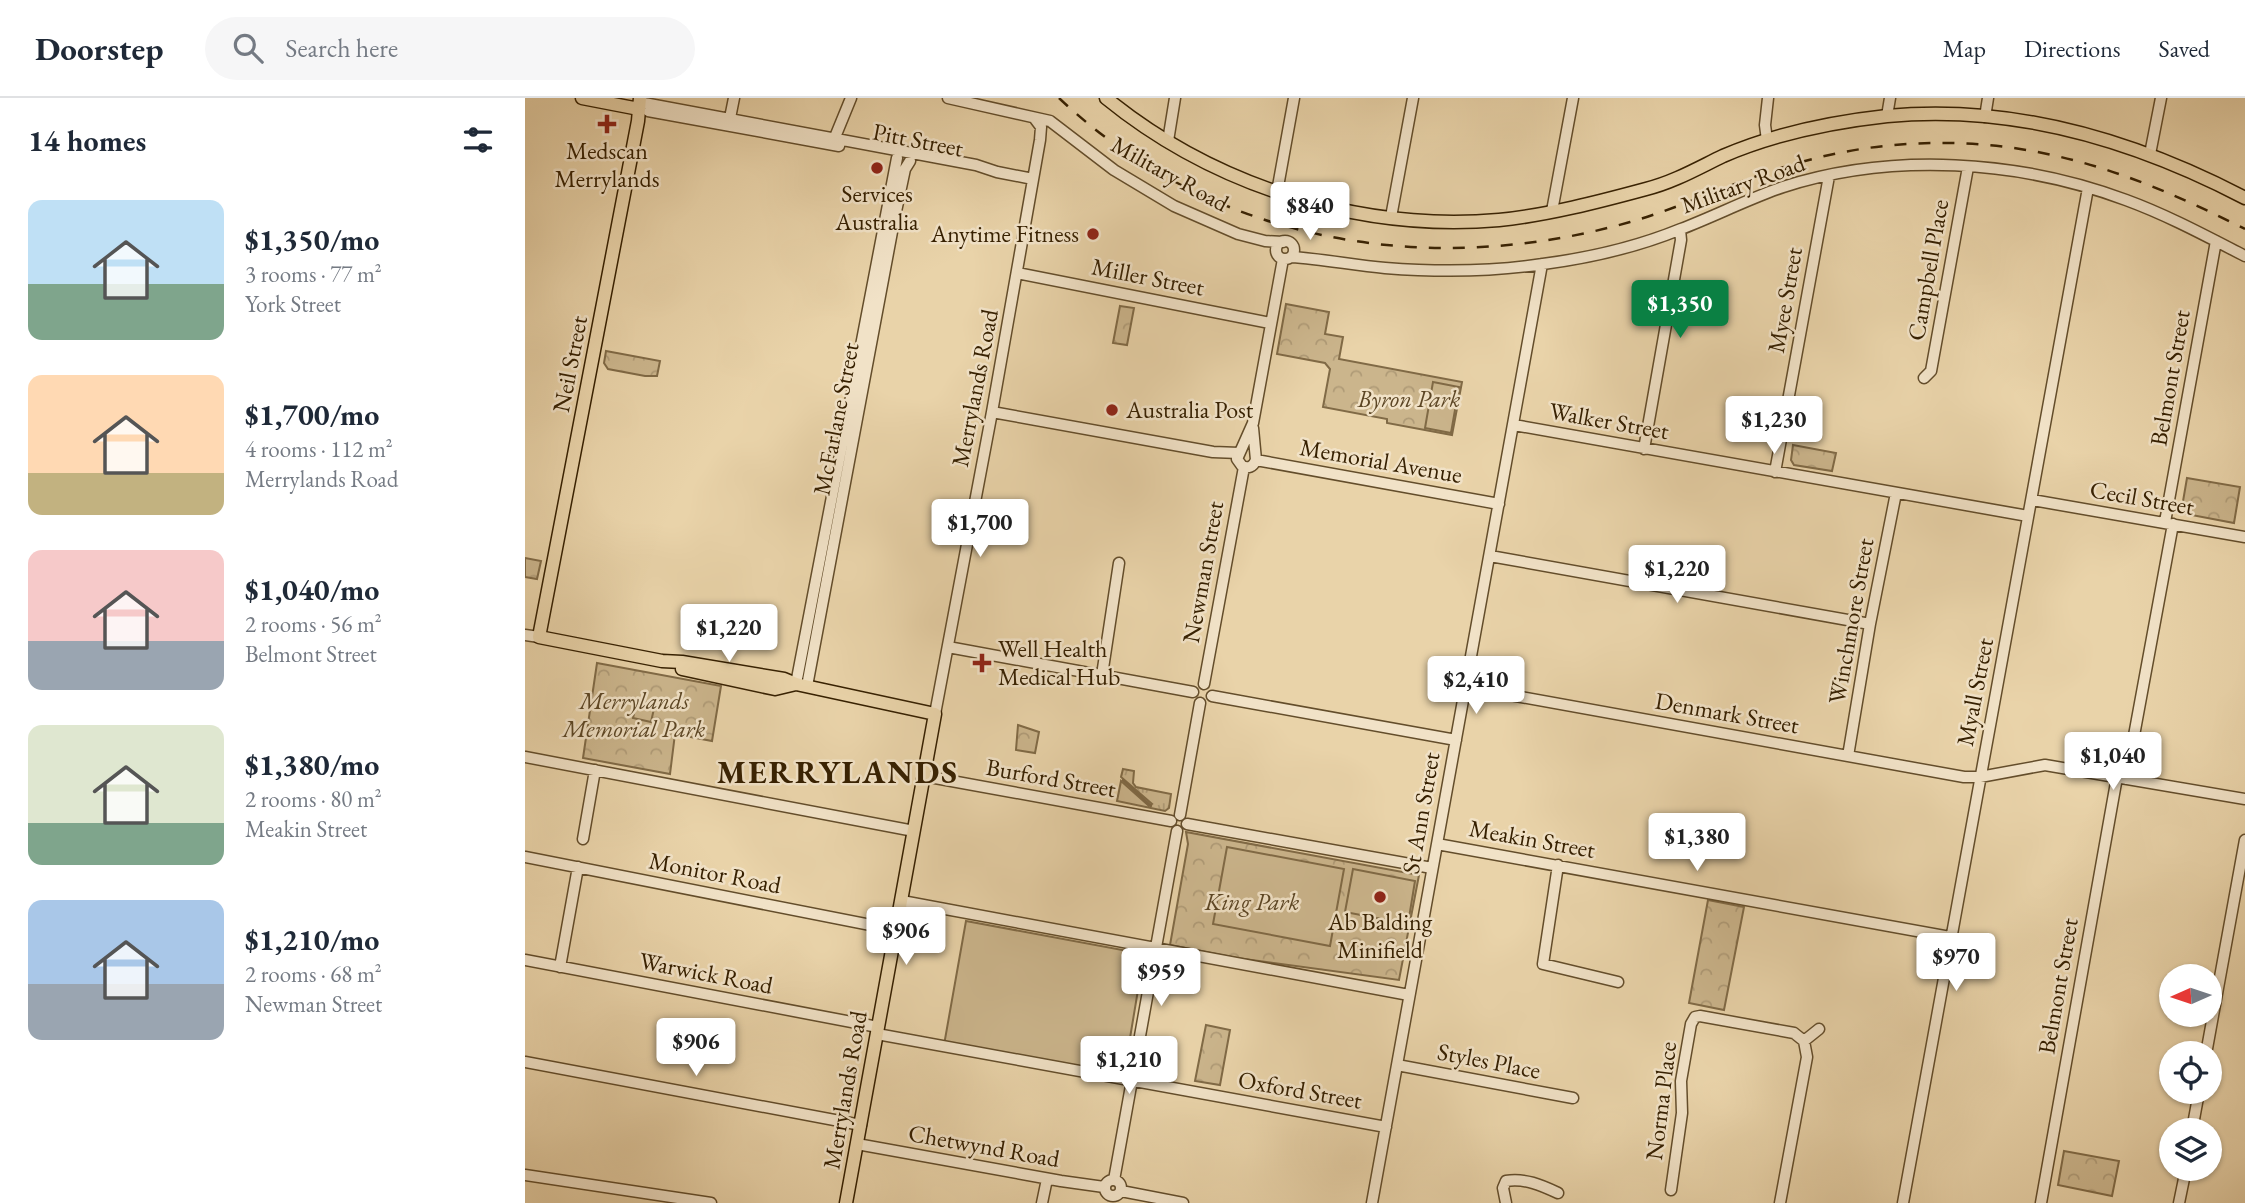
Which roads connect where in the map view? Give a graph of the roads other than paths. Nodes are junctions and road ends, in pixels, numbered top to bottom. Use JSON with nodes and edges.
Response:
{"nodes":[{"id":1,"x":582,"y":98,"type":"edge"},
{"id":2,"x":621,"y":98,"type":"edge"},
{"id":3,"x":734,"y":98,"type":"edge"},
{"id":4,"x":851,"y":98,"type":"edge"},
{"id":5,"x":948,"y":98,"type":"edge"},
{"id":6,"x":1106,"y":98,"type":"edge"},
{"id":7,"x":1175,"y":98,"type":"edge"},
{"id":8,"x":1294,"y":98,"type":"edge"},
{"id":9,"x":1413,"y":98,"type":"edge"},
{"id":10,"x":1573,"y":98,"type":"edge"},
{"id":11,"x":1768,"y":98,"type":"edge"},
{"id":12,"x":1890,"y":98,"type":"edge"},
{"id":13,"x":1988,"y":98,"type":"edge"},
{"id":14,"x":2161,"y":98,"type":"edge"},
{"id":15,"x":639,"y":103,"type":"edge"},
{"id":16,"x":1887,"y":117,"type":"junction"},
{"id":17,"x":1985,"y":117,"type":"junction"},
{"id":18,"x":730,"y":118,"type":"junction"},
{"id":19,"x":1035,"y":119,"type":"junction"},
{"id":20,"x":1767,"y":140,"type":"junction"},
{"id":21,"x":833,"y":141,"type":"junction"},
{"id":22,"x":1168,"y":141,"type":"junction"},
{"id":23,"x":2150,"y":154,"type":"junction"},
{"id":24,"x":897,"y":158,"type":"junction"},
{"id":25,"x":911,"y":161,"type":"junction"},
{"id":26,"x":1968,"y":167,"type":"junction"},
{"id":27,"x":997,"y":172,"type":"junction"},
{"id":28,"x":1829,"y":176,"type":"junction"},
{"id":29,"x":1033,"y":179,"type":"junction"},
{"id":30,"x":2088,"y":188,"type":"junction"},
{"id":31,"x":1276,"y":192,"type":"junction"},
{"id":32,"x":2245,"y":198,"type":"edge"},
{"id":33,"x":1552,"y":211,"type":"junction"},
{"id":34,"x":1391,"y":217,"type":"junction"},
{"id":35,"x":1680,"y":230,"type":"junction"},
{"id":36,"x":2216,"y":241,"type":"junction"},
{"id":37,"x":1285,"y":252,"type":"junction"},
{"id":38,"x":2245,"y":256,"type":"edge"},
{"id":39,"x":1542,"y":264,"type":"junction"},
{"id":40,"x":1017,"y":273,"type":"junction"},
{"id":41,"x":1270,"y":323,"type":"junction"},
{"id":42,"x":1924,"y":378,"type":"dead end"},
{"id":43,"x":992,"y":412,"type":"junction"},
{"id":44,"x":1253,"y":423,"type":"junction"},
{"id":45,"x":1514,"y":425,"type":"junction"},
{"id":46,"x":1644,"y":449,"type":"junction"},
{"id":47,"x":1255,"y":457,"type":"junction"},
{"id":48,"x":1241,"y":458,"type":"junction"},
{"id":49,"x":1775,"y":472,"type":"junction"},
{"id":50,"x":1896,"y":493,"type":"junction"},
{"id":51,"x":2032,"y":500,"type":"junction"},
{"id":52,"x":1499,"y":504,"type":"junction"},
{"id":53,"x":2028,"y":516,"type":"junction"},
{"id":54,"x":2169,"y":523,"type":"junction"},
{"id":55,"x":2245,"y":537,"type":"edge"},
{"id":56,"x":1490,"y":556,"type":"junction"},
{"id":57,"x":1119,"y":563,"type":"dead end"},
{"id":58,"x":1870,"y":624,"type":"junction"},
{"id":59,"x":525,"y":635,"type":"edge"},
{"id":60,"x":539,"y":637,"type":"junction"},
{"id":61,"x":948,"y":647,"type":"junction"},
{"id":62,"x":1102,"y":676,"type":"junction"},
{"id":63,"x":1204,"y":684,"type":"junction"},
{"id":64,"x":802,"y":685,"type":"junction"},
{"id":65,"x":1466,"y":687,"type":"junction"},
{"id":66,"x":1193,"y":692,"type":"junction"},
{"id":67,"x":1212,"y":696,"type":"junction"},
{"id":68,"x":1200,"y":703,"type":"junction"},
{"id":69,"x":935,"y":714,"type":"junction"},
{"id":70,"x":1456,"y":740,"type":"junction"},
{"id":71,"x":1848,"y":756,"type":"junction"},
{"id":72,"x":525,"y":757,"type":"edge"},
{"id":73,"x":596,"y":770,"type":"junction"},
{"id":74,"x":924,"y":776,"type":"junction"},
{"id":75,"x":1980,"y":777,"type":"junction"},
{"id":76,"x":2122,"y":778,"type":"junction"},
{"id":77,"x":2245,"y":799,"type":"edge"},
{"id":78,"x":1179,"y":823,"type":"junction"},
{"id":79,"x":914,"y":831,"type":"junction"},
{"id":80,"x":583,"y":839,"type":"dead end"},
{"id":81,"x":2245,"y":840,"type":"edge"},
{"id":82,"x":1437,"y":844,"type":"junction"},
{"id":83,"x":525,"y":858,"type":"edge"},
{"id":84,"x":1558,"y":865,"type":"junction"},
{"id":85,"x":578,"y":867,"type":"junction"},
{"id":86,"x":1432,"y":868,"type":"junction"},
{"id":87,"x":902,"y":901,"type":"junction"},
{"id":88,"x":896,"y":930,"type":"junction"},
{"id":89,"x":1950,"y":937,"type":"junction"},
{"id":90,"x":1156,"y":948,"type":"junction"},
{"id":91,"x":525,"y":960,"type":"edge"},
{"id":92,"x":560,"y":967,"type":"junction"},
{"id":93,"x":1618,"y":982,"type":"dead end"},
{"id":94,"x":1409,"y":995,"type":"junction"},
{"id":95,"x":1819,"y":1029,"type":"dead end"},
{"id":96,"x":878,"y":1030,"type":"junction"},
{"id":97,"x":1804,"y":1041,"type":"junction"},
{"id":98,"x":2208,"y":1041,"type":"edge"},
{"id":99,"x":525,"y":1062,"type":"edge"},
{"id":100,"x":1397,"y":1065,"type":"junction"},
{"id":101,"x":1132,"y":1080,"type":"junction"},
{"id":102,"x":1573,"y":1098,"type":"dead end"},
{"id":103,"x":861,"y":1125,"type":"junction"},
{"id":104,"x":1386,"y":1127,"type":"junction"},
{"id":105,"x":857,"y":1144,"type":"junction"},
{"id":106,"x":525,"y":1175,"type":"edge"},
{"id":107,"x":1047,"y":1179,"type":"junction"},
{"id":108,"x":2184,"y":1181,"type":"edge"},
{"id":109,"x":1109,"y":1183,"type":"junction"},
{"id":110,"x":1671,"y":1190,"type":"dead end"},
{"id":111,"x":1558,"y":1193,"type":"dead end"},
{"id":112,"x":676,"y":1200,"type":"edge"},
{"id":113,"x":712,"y":1203,"type":"edge"},
{"id":114,"x":846,"y":1203,"type":"edge"},
{"id":115,"x":1042,"y":1203,"type":"edge"},
{"id":116,"x":1183,"y":1203,"type":"edge"},
{"id":117,"x":1372,"y":1203,"type":"edge"},
{"id":118,"x":1506,"y":1203,"type":"edge"},
{"id":119,"x":1780,"y":1203,"type":"edge"},
{"id":120,"x":1903,"y":1203,"type":"edge"},
{"id":121,"x":2041,"y":1203,"type":"edge"},
{"id":122,"x":2179,"y":1203,"type":"edge"}],
"edges":[{"from":1,"to":15,"type":"main road","name":"Pitt Street"},
{"from":2,"to":15,"type":"main road","name":"Pitt Street"},
{"from":3,"to":18,"type":"street"},
{"from":4,"to":21,"type":"street"},
{"from":5,"to":19,"type":"street"},
{"from":6,"to":22,"type":"main road"},
{"from":7,"to":22,"type":"street"},
{"from":8,"to":31,"type":"street"},
{"from":9,"to":34,"type":"street"},
{"from":10,"to":33,"type":"street"},
{"from":11,"to":20,"type":"street"},
{"from":12,"to":16,"type":"street"},
{"from":13,"to":17,"type":"street"},
{"from":14,"to":23,"type":"street"},
{"from":15,"to":18,"type":"street","name":"Pitt Street"},
{"from":15,"to":21,"type":"street","name":"Pitt Street"},
{"from":15,"to":60,"type":"main road","name":"Neil Street"},
{"from":16,"to":17,"type":"main road"},
{"from":16,"to":20,"type":"main road"},
{"from":17,"to":23,"type":"main road"},
{"from":18,"to":21,"type":"street","name":"Pitt Street"},
{"from":19,"to":29,"type":"street","name":"Merrylands Road"},
{"from":19,"to":37,"type":"street","name":"Military Road"},
{"from":20,"to":33,"type":"main road"},
{"from":21,"to":24,"type":"street","name":"Pitt Street"},
{"from":21,"to":27,"type":"street","name":"Pitt Street"},
{"from":22,"to":31,"type":"main road"},
{"from":23,"to":32,"type":"main road"},
{"from":24,"to":25,"type":"street","name":"Pitt Street"},
{"from":24,"to":64,"type":"street","name":"McFarlane Street"},
{"from":25,"to":27,"type":"street","name":"Pitt Street"},
{"from":25,"to":64,"type":"street","name":"McFarlane Street"},
{"from":26,"to":28,"type":"street","name":"Military Road"},
{"from":26,"to":30,"type":"street","name":"Military Road"},
{"from":26,"to":42,"type":"street","name":"Campbell Place"},
{"from":27,"to":29,"type":"street","name":"Pitt Street"},
{"from":28,"to":35,"type":"street","name":"Military Road"},
{"from":28,"to":49,"type":"street","name":"Myee Street"},
{"from":29,"to":40,"type":"street","name":"Merrylands Road"},
{"from":30,"to":36,"type":"street","name":"Military Road"},
{"from":30,"to":51,"type":"street","name":"Myall Street"},
{"from":31,"to":34,"type":"main road"},
{"from":33,"to":34,"type":"main road"},
{"from":35,"to":39,"type":"street","name":"Military Road"},
{"from":35,"to":46,"type":"street"},
{"from":36,"to":38,"type":"street","name":"Military Road"},
{"from":36,"to":54,"type":"street","name":"Belmont Street"},
{"from":37,"to":39,"type":"street","name":"Military Road"},
{"from":37,"to":41,"type":"street","name":"Newman Street"},
{"from":39,"to":45,"type":"street","name":"St Ann Street"},
{"from":40,"to":41,"type":"street","name":"Miller Street"},
{"from":40,"to":43,"type":"street","name":"Merrylands Road"},
{"from":41,"to":44,"type":"street","name":"Newman Street"},
{"from":43,"to":48,"type":"street"},
{"from":43,"to":61,"type":"street","name":"Merrylands Road"},
{"from":44,"to":47,"type":"street","name":"Newman Street"},
{"from":44,"to":48,"type":"street","name":"Newman Street"},
{"from":45,"to":46,"type":"street","name":"Walker Street"},
{"from":45,"to":52,"type":"street","name":"St Ann Street"},
{"from":46,"to":49,"type":"street","name":"Walker Street"},
{"from":47,"to":48,"type":"street","name":"Memorial Avenue"},
{"from":47,"to":48,"type":"street"},
{"from":47,"to":52,"type":"street","name":"Memorial Avenue"},
{"from":48,"to":63,"type":"street","name":"Newman Street"},
{"from":49,"to":50,"type":"street","name":"Walker Street"},
{"from":50,"to":53,"type":"street","name":"Walker Street"},
{"from":50,"to":58,"type":"street","name":"Winchmore Street"},
{"from":51,"to":53,"type":"street","name":"Myall Street"},
{"from":51,"to":54,"type":"street","name":"Cecil Street"},
{"from":52,"to":56,"type":"street","name":"St Ann Street"},
{"from":53,"to":75,"type":"street","name":"Myall Street"},
{"from":54,"to":55,"type":"street","name":"Cecil Street"},
{"from":54,"to":76,"type":"street","name":"Belmont Street"},
{"from":56,"to":58,"type":"street"},
{"from":56,"to":65,"type":"street","name":"St Ann Street"},
{"from":57,"to":62,"type":"street"},
{"from":58,"to":71,"type":"street","name":"Winchmore Street"},
{"from":59,"to":60,"type":"street"},
{"from":60,"to":64,"type":"main road"},
{"from":61,"to":62,"type":"street"},
{"from":61,"to":69,"type":"street","name":"Merrylands Road"},
{"from":62,"to":66,"type":"street"},
{"from":63,"to":66,"type":"street"},
{"from":63,"to":67,"type":"street"},
{"from":64,"to":69,"type":"main road"},
{"from":65,"to":70,"type":"street","name":"St Ann Street"},
{"from":65,"to":71,"type":"street","name":"Denmark Street"},
{"from":66,"to":68,"type":"street"},
{"from":67,"to":68,"type":"street"},
{"from":67,"to":70,"type":"street"},
{"from":68,"to":78,"type":"street"},
{"from":69,"to":74,"type":"main road","name":"Merrylands Road"},
{"from":70,"to":82,"type":"street","name":"St Ann Street"},
{"from":71,"to":75,"type":"street","name":"Denmark Street"},
{"from":72,"to":73,"type":"street"},
{"from":73,"to":79,"type":"street"},
{"from":73,"to":80,"type":"street"},
{"from":74,"to":78,"type":"street","name":"Burford Street"},
{"from":74,"to":79,"type":"main road","name":"Merrylands Road"},
{"from":75,"to":76,"type":"street","name":"Denmark Street"},
{"from":75,"to":89,"type":"street","name":"Myall Street"},
{"from":76,"to":77,"type":"street","name":"Denmark Street"},
{"from":76,"to":121,"type":"street","name":"Belmont Street"},
{"from":78,"to":86,"type":"street","name":"Burford Street"},
{"from":78,"to":90,"type":"street"},
{"from":79,"to":87,"type":"main road","name":"Merrylands Road"},
{"from":81,"to":98,"type":"street"},
{"from":82,"to":84,"type":"street","name":"Meakin Street"},
{"from":82,"to":86,"type":"street","name":"St Ann Street"},
{"from":83,"to":85,"type":"street","name":"Monitor Road"},
{"from":84,"to":89,"type":"street","name":"Meakin Street"},
{"from":84,"to":93,"type":"street"},
{"from":85,"to":88,"type":"street","name":"Monitor Road"},
{"from":85,"to":92,"type":"street"},
{"from":86,"to":94,"type":"street","name":"St Ann Street"},
{"from":87,"to":88,"type":"main road","name":"Merrylands Road"},
{"from":87,"to":90,"type":"street"},
{"from":88,"to":96,"type":"main road","name":"Merrylands Road"},
{"from":89,"to":120,"type":"street","name":"Myall Street"},
{"from":90,"to":94,"type":"street"},
{"from":90,"to":101,"type":"street"},
{"from":91,"to":92,"type":"street","name":"Warwick Road"},
{"from":92,"to":96,"type":"street","name":"Warwick Road"},
{"from":94,"to":100,"type":"street","name":"St Ann Street"},
{"from":95,"to":97,"type":"street"},
{"from":96,"to":101,"type":"street","name":"Oxford Street"},
{"from":96,"to":103,"type":"main road","name":"Merrylands Road"},
{"from":97,"to":110,"type":"street","name":"Norma Place"},
{"from":97,"to":119,"type":"street"},
{"from":99,"to":103,"type":"street"},
{"from":100,"to":102,"type":"street","name":"Styles Place"},
{"from":100,"to":104,"type":"street","name":"St Ann Street"},
{"from":101,"to":104,"type":"street","name":"Oxford Street"},
{"from":101,"to":109,"type":"street"},
{"from":103,"to":105,"type":"main road","name":"Merrylands Road"},
{"from":104,"to":117,"type":"street","name":"St Ann Street"},
{"from":105,"to":107,"type":"street","name":"Chetwynd Road"},
{"from":105,"to":114,"type":"main road","name":"Merrylands Road"},
{"from":106,"to":112,"type":"street"},
{"from":107,"to":109,"type":"street","name":"Chetwynd Road"},
{"from":107,"to":115,"type":"street"},
{"from":108,"to":122,"type":"street"},
{"from":109,"to":116,"type":"street","name":"Chetwynd Road"},
{"from":111,"to":118,"type":"street"},
{"from":112,"to":113,"type":"street"}]}
